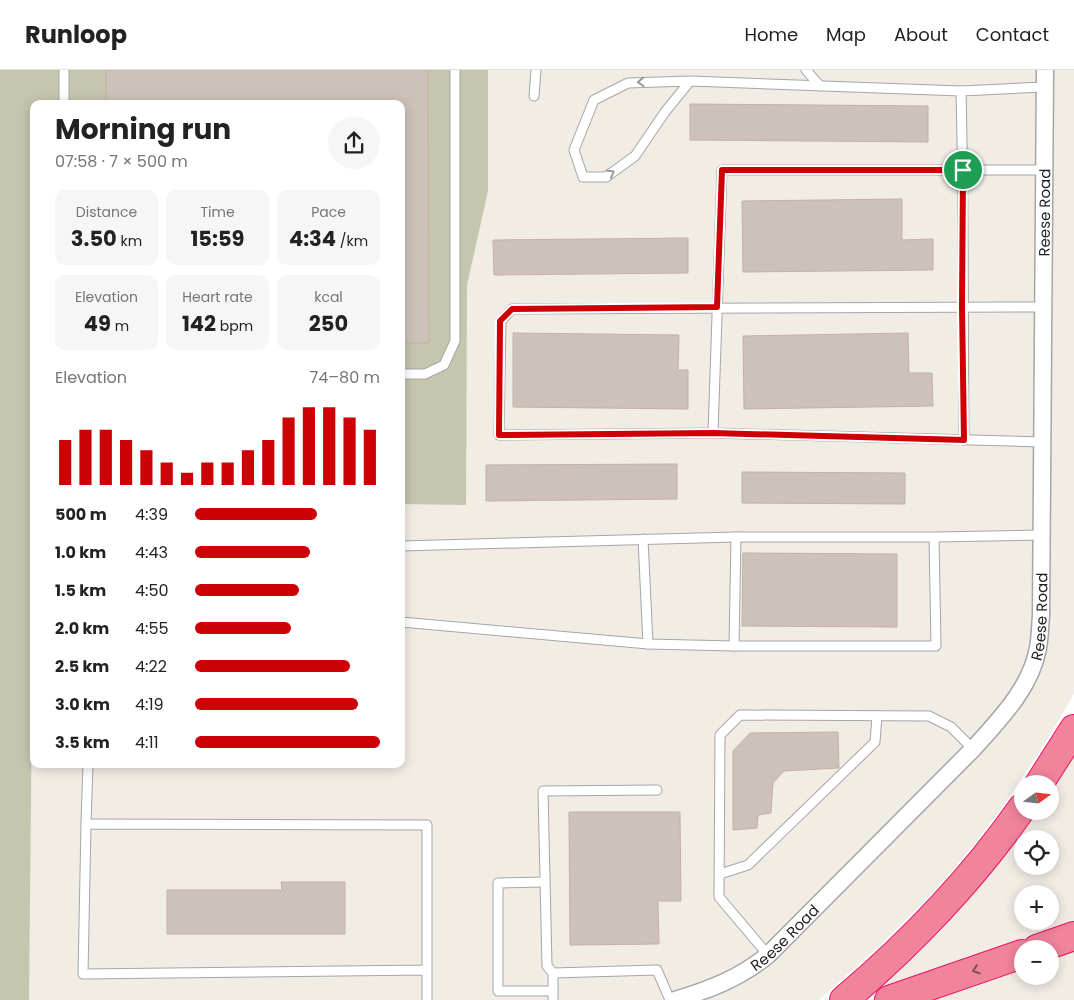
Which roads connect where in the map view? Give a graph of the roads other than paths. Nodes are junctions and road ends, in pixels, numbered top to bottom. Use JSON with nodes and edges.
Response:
{"nodes":[{"id":1,"x":64,"y":70,"type":"edge"},
{"id":2,"x":455,"y":70,"type":"edge"},
{"id":3,"x":536,"y":70,"type":"edge"},
{"id":4,"x":806,"y":70,"type":"edge"},
{"id":5,"x":1044,"y":70,"type":"edge"},
{"id":6,"x":690,"y":81,"type":"junction"},
{"id":7,"x":820,"y":86,"type":"junction"},
{"id":8,"x":1044,"y":87,"type":"junction"},
{"id":9,"x":961,"y":90,"type":"junction"},
{"id":10,"x":534,"y":96,"type":"dead end"},
{"id":11,"x":64,"y":100,"type":"edge"},
{"id":12,"x":963,"y":170,"type":"junction"},
{"id":13,"x":1044,"y":170,"type":"junction"},
{"id":14,"x":717,"y":307,"type":"junction"},
{"id":15,"x":962,"y":307,"type":"junction"},
{"id":16,"x":1043,"y":307,"type":"junction"},
{"id":17,"x":405,"y":374,"type":"edge"},
{"id":18,"x":713,"y":433,"type":"junction"},
{"id":19,"x":964,"y":440,"type":"junction"},
{"id":20,"x":1042,"y":442,"type":"junction"},
{"id":21,"x":1042,"y":535,"type":"junction"},
{"id":22,"x":934,"y":537,"type":"junction"},
{"id":23,"x":736,"y":538,"type":"junction"},
{"id":24,"x":643,"y":539,"type":"junction"},
{"id":25,"x":405,"y":546,"type":"edge"},
{"id":26,"x":405,"y":622,"type":"edge"},
{"id":27,"x":648,"y":644,"type":"junction"},
{"id":28,"x":734,"y":646,"type":"junction"},
{"id":29,"x":877,"y":716,"type":"junction"},
{"id":30,"x":1074,"y":729,"type":"edge"},
{"id":31,"x":973,"y":749,"type":"junction"},
{"id":32,"x":88,"y":768,"type":"edge"},
{"id":33,"x":1046,"y":775,"type":"edge"},
{"id":34,"x":657,"y":790,"type":"dead end"},
{"id":35,"x":1014,"y":820,"type":"edge"},
{"id":36,"x":86,"y":824,"type":"junction"},
{"id":37,"x":720,"y":874,"type":"junction"},
{"id":38,"x":545,"y":882,"type":"junction"},
{"id":39,"x":1074,"y":936,"type":"edge"},
{"id":40,"x":1059,"y":941,"type":"edge"},
{"id":41,"x":768,"y":955,"type":"junction"},
{"id":42,"x":1014,"y":957,"type":"edge"},
{"id":43,"x":427,"y":970,"type":"junction"},
{"id":44,"x":553,"y":973,"type":"junction"},
{"id":45,"x":553,"y":996,"type":"edge"},
{"id":46,"x":427,"y":1000,"type":"edge"},
{"id":47,"x":670,"y":1000,"type":"edge"},
{"id":48,"x":675,"y":1000,"type":"edge"},
{"id":49,"x":844,"y":1000,"type":"edge"},
{"id":50,"x":889,"y":1000,"type":"edge"}],
"edges":[{"from":1,"to":11,"type":"lane"},
{"from":2,"to":17,"type":"lane"},
{"from":3,"to":10,"type":"lane"},
{"from":4,"to":7,"type":"lane"},
{"from":5,"to":8,"type":"street","name":"Reese Road"},
{"from":6,"to":6,"type":"lane","one_way":true},
{"from":6,"to":7,"type":"lane"},
{"from":7,"to":9,"type":"lane"},
{"from":8,"to":9,"type":"lane"},
{"from":8,"to":13,"type":"street","name":"Reese Road"},
{"from":9,"to":12,"type":"lane"},
{"from":12,"to":13,"type":"lane"},
{"from":12,"to":14,"type":"lane"},
{"from":12,"to":15,"type":"lane"},
{"from":13,"to":16,"type":"street","name":"Reese Road"},
{"from":14,"to":15,"type":"lane"},
{"from":14,"to":18,"type":"lane"},
{"from":14,"to":18,"type":"lane"},
{"from":15,"to":16,"type":"lane"},
{"from":15,"to":19,"type":"lane"},
{"from":16,"to":20,"type":"street","name":"Reese Road"},
{"from":18,"to":19,"type":"lane"},
{"from":19,"to":20,"type":"lane"},
{"from":20,"to":21,"type":"street","name":"Reese Road"},
{"from":21,"to":22,"type":"lane"},
{"from":21,"to":31,"type":"street","name":"Reese Road"},
{"from":22,"to":23,"type":"lane"},
{"from":22,"to":28,"type":"lane"},
{"from":23,"to":24,"type":"lane"},
{"from":23,"to":28,"type":"lane"},
{"from":24,"to":25,"type":"lane"},
{"from":24,"to":27,"type":"lane"},
{"from":26,"to":27,"type":"lane"},
{"from":27,"to":28,"type":"lane"},
{"from":29,"to":31,"type":"lane"},
{"from":29,"to":37,"type":"lane"},
{"from":29,"to":37,"type":"lane"},
{"from":30,"to":33,"type":"highway"},
{"from":31,"to":41,"type":"street","name":"Reese Road"},
{"from":32,"to":36,"type":"lane"},
{"from":34,"to":38,"type":"lane"},
{"from":35,"to":49,"type":"highway"},
{"from":36,"to":43,"type":"lane"},
{"from":36,"to":43,"type":"lane"},
{"from":37,"to":41,"type":"lane"},
{"from":38,"to":44,"type":"lane"},
{"from":38,"to":45,"type":"lane"},
{"from":39,"to":40,"type":"highway"},
{"from":41,"to":48,"type":"street","name":"Reese Road"},
{"from":42,"to":50,"type":"highway","one_way":true},
{"from":43,"to":46,"type":"lane"},
{"from":44,"to":45,"type":"lane"},
{"from":44,"to":47,"type":"lane"}]}
